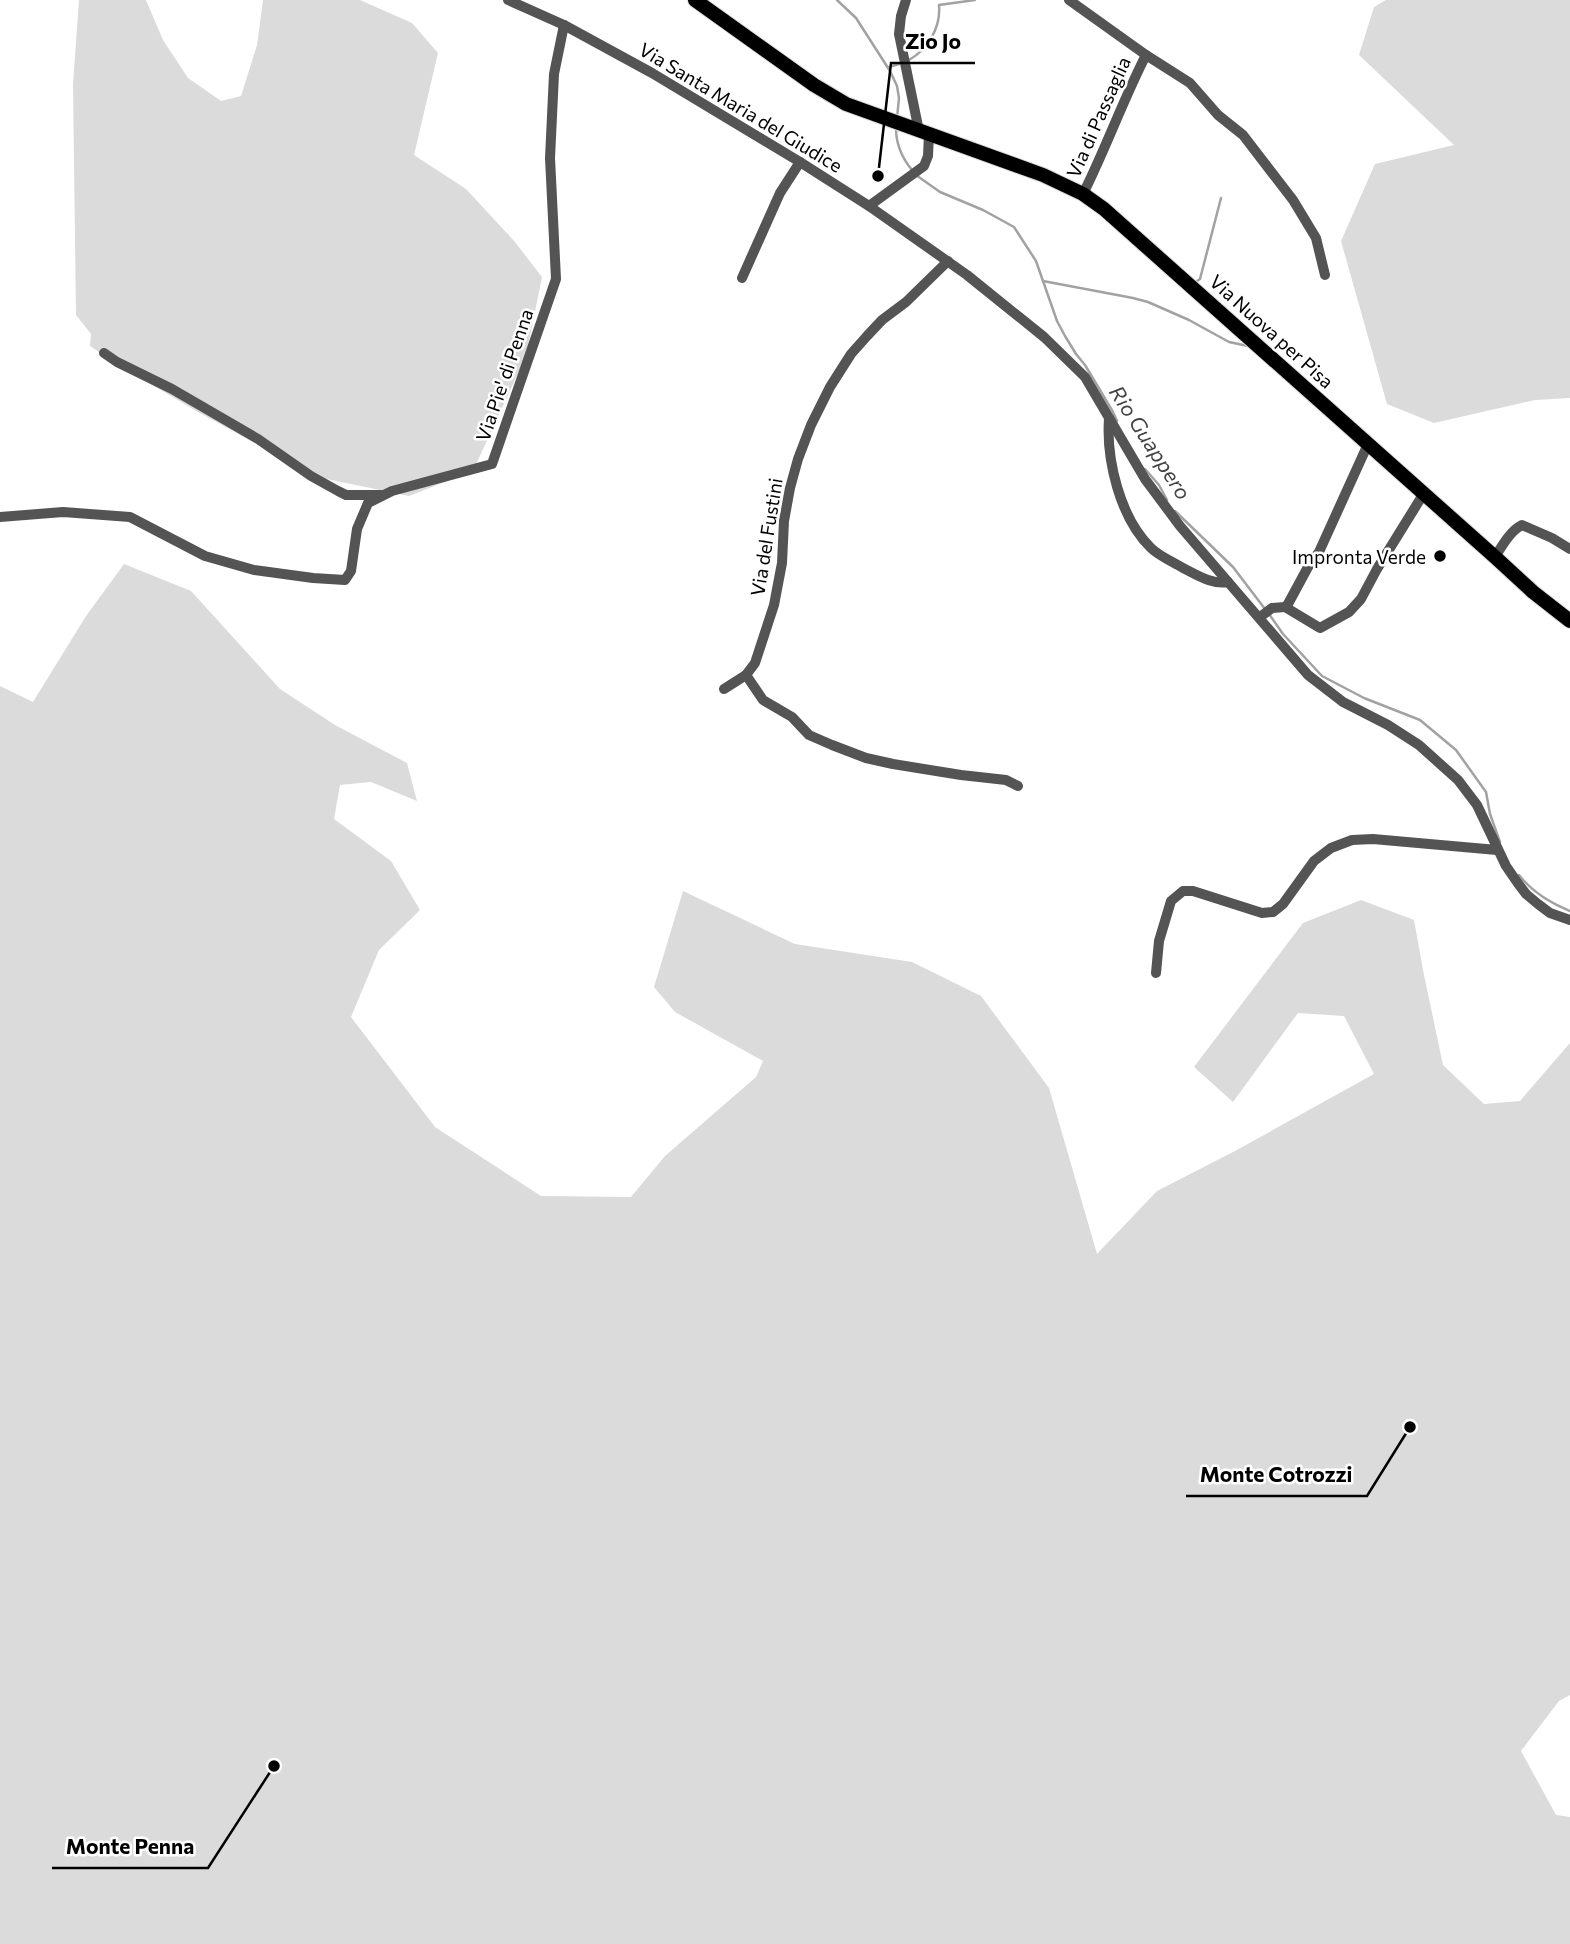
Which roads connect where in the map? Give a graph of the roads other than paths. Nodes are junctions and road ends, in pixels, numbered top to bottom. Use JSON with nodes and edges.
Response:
{"nodes":[{"id":1,"x":508,"y":0,"type":"edge"},
{"id":2,"x":695,"y":0,"type":"edge"},
{"id":3,"x":906,"y":0,"type":"edge"},
{"id":4,"x":1069,"y":0,"type":"edge"},
{"id":5,"x":564,"y":25,"type":"junction"},
{"id":6,"x":1146,"y":55,"type":"junction"},
{"id":7,"x":920,"y":131,"type":"junction"},
{"id":8,"x":800,"y":162,"type":"junction"},
{"id":9,"x":1083,"y":194,"type":"junction"},
{"id":10,"x":869,"y":206,"type":"junction"},
{"id":11,"x":948,"y":261,"type":"junction"},
{"id":12,"x":1325,"y":275,"type":"dead end"},
{"id":13,"x":742,"y":278,"type":"dead end"},
{"id":14,"x":104,"y":353,"type":"dead end"},
{"id":15,"x":1109,"y":418,"type":"junction"},
{"id":16,"x":1368,"y":444,"type":"junction"},
{"id":17,"x":1423,"y":493,"type":"junction"},
{"id":18,"x":384,"y":495,"type":"junction"},
{"id":19,"x":0,"y":517,"type":"edge"},
{"id":20,"x":1570,"y":549,"type":"edge"},
{"id":21,"x":1494,"y":557,"type":"junction"},
{"id":22,"x":1228,"y":582,"type":"junction"},
{"id":23,"x":1285,"y":607,"type":"junction"},
{"id":24,"x":1265,"y":613,"type":"junction"},
{"id":25,"x":1570,"y":621,"type":"edge"},
{"id":26,"x":746,"y":675,"type":"junction"},
{"id":27,"x":724,"y":689,"type":"dead end"},
{"id":28,"x":1018,"y":786,"type":"dead end"},
{"id":29,"x":1497,"y":850,"type":"junction"},
{"id":30,"x":1570,"y":920,"type":"edge"},
{"id":31,"x":1156,"y":973,"type":"dead end"}],
"edges":[{"from":1,"to":5,"type":"street","name":"Via Santa Maria del Giudice"},
{"from":2,"to":7,"type":"main road","name":"Via Nuova per Pisa"},
{"from":3,"to":7,"type":"street"},
{"from":4,"to":6,"type":"street"},
{"from":5,"to":8,"type":"street","name":"Via Santa Maria del Giudice"},
{"from":5,"to":18,"type":"street","name":"Via Pie' di Penna"},
{"from":6,"to":9,"type":"street","name":"Via di Passaglia"},
{"from":6,"to":12,"type":"street"},
{"from":7,"to":9,"type":"main road","name":"Via Nuova per Pisa"},
{"from":7,"to":10,"type":"street"},
{"from":8,"to":10,"type":"street","name":"Via Santa Maria del Giudice"},
{"from":8,"to":13,"type":"street"},
{"from":9,"to":16,"type":"main road","name":"Via Nuova per Pisa"},
{"from":10,"to":11,"type":"street","name":"Via Santa Maria del Giudice"},
{"from":11,"to":15,"type":"street","name":"Via Santa Maria del Giudice"},
{"from":11,"to":26,"type":"street","name":"Via del Fustini"},
{"from":14,"to":18,"type":"street"},
{"from":15,"to":22,"type":"street","name":"Via Santa Maria del Giudice"},
{"from":15,"to":22,"type":"street"},
{"from":16,"to":17,"type":"main road","name":"Via Nuova per Pisa"},
{"from":16,"to":23,"type":"street"},
{"from":17,"to":21,"type":"main road","name":"Via Nuova per Pisa"},
{"from":17,"to":23,"type":"street"},
{"from":18,"to":19,"type":"street","name":"Via Pie' di Penna"},
{"from":20,"to":21,"type":"street"},
{"from":21,"to":25,"type":"main road","name":"Via Nuova per Pisa"},
{"from":22,"to":24,"type":"street","name":"Via Santa Maria del Giudice"},
{"from":23,"to":24,"type":"street"},
{"from":24,"to":29,"type":"street","name":"Via Santa Maria del Giudice"},
{"from":26,"to":27,"type":"street"},
{"from":26,"to":28,"type":"street"},
{"from":29,"to":30,"type":"street","name":"Via Santa Maria del Giudice"},
{"from":29,"to":31,"type":"street"}]}
